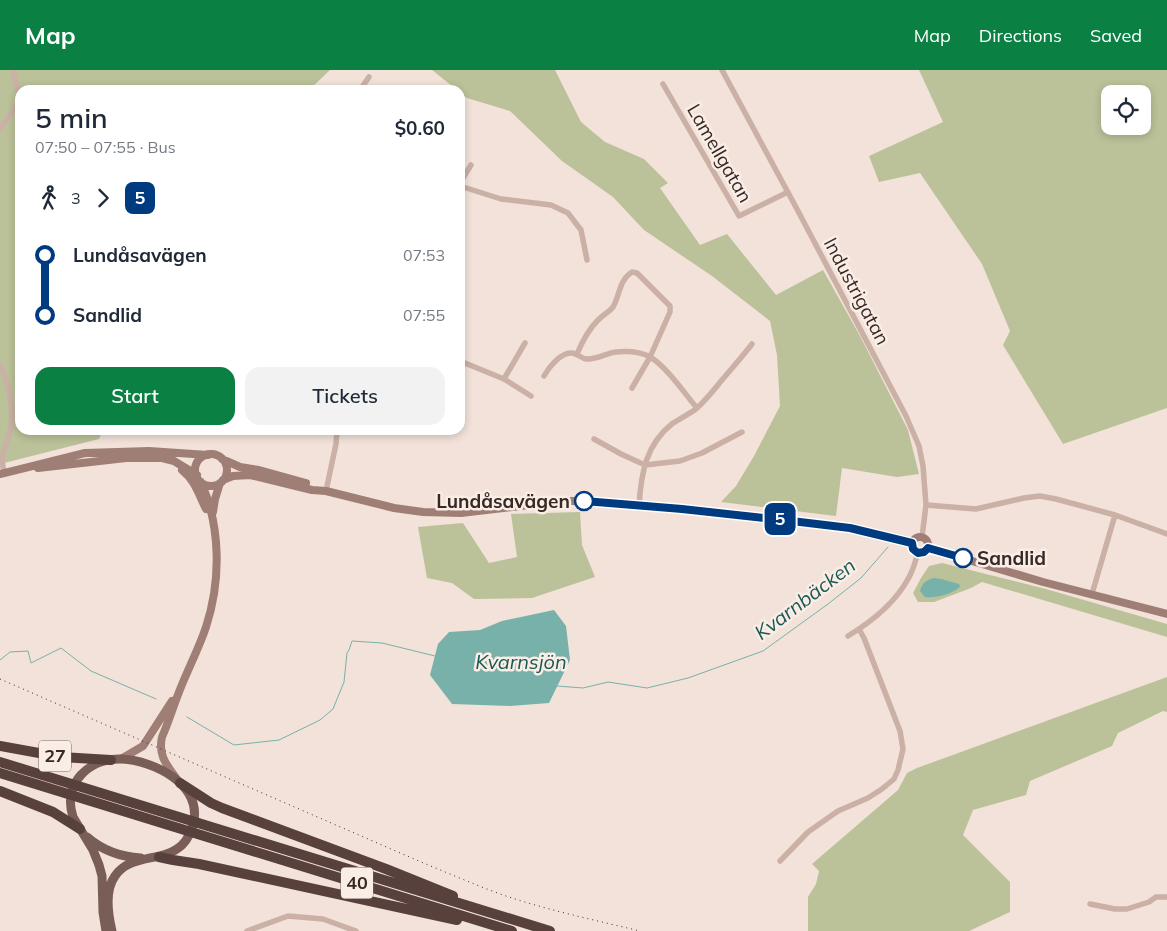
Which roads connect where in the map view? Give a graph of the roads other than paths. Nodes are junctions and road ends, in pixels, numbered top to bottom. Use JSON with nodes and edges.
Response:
{"nodes":[{"id":1,"x":13,"y":70,"type":"edge"},
{"id":2,"x":722,"y":70,"type":"edge"},
{"id":3,"x":369,"y":77,"type":"dead end"},
{"id":4,"x":663,"y":84,"type":"dead end"},
{"id":5,"x":16,"y":85,"type":"edge"},
{"id":6,"x":363,"y":85,"type":"edge"},
{"id":7,"x":15,"y":108,"type":"edge"},
{"id":8,"x":0,"y":128,"type":"edge"},
{"id":9,"x":470,"y":165,"type":"dead end"},
{"id":10,"x":465,"y":175,"type":"edge"},
{"id":11,"x":465,"y":187,"type":"edge"},
{"id":12,"x":788,"y":192,"type":"junction"},
{"id":13,"x":587,"y":260,"type":"dead end"},
{"id":14,"x":525,"y":343,"type":"dead end"},
{"id":15,"x":752,"y":344,"type":"dead end"},
{"id":16,"x":577,"y":354,"type":"junction"},
{"id":17,"x":650,"y":357,"type":"junction"},
{"id":18,"x":465,"y":362,"type":"edge"},
{"id":19,"x":0,"y":366,"type":"edge"},
{"id":20,"x":544,"y":376,"type":"dead end"},
{"id":21,"x":504,"y":379,"type":"junction"},
{"id":22,"x":632,"y":388,"type":"dead end"},
{"id":23,"x":531,"y":396,"type":"dead end"},
{"id":24,"x":697,"y":408,"type":"junction"},
{"id":25,"x":742,"y":432,"type":"dead end"},
{"id":26,"x":337,"y":435,"type":"edge"},
{"id":27,"x":594,"y":439,"type":"dead end"},
{"id":28,"x":118,"y":452,"type":"junction"},
{"id":29,"x":208,"y":455,"type":"junction"},
{"id":30,"x":62,"y":458,"type":"junction"},
{"id":31,"x":153,"y":458,"type":"junction"},
{"id":32,"x":222,"y":458,"type":"junction"},
{"id":33,"x":72,"y":464,"type":"junction"},
{"id":34,"x":645,"y":465,"type":"junction"},
{"id":35,"x":4,"y":473,"type":"edge"},
{"id":36,"x":199,"y":478,"type":"junction"},
{"id":37,"x":222,"y":482,"type":"junction"},
{"id":38,"x":326,"y":491,"type":"junction"},
{"id":39,"x":926,"y":505,"type":"junction"},
{"id":40,"x":639,"y":506,"type":"junction"},
{"id":41,"x":212,"y":514,"type":"junction"},
{"id":42,"x":1115,"y":515,"type":"junction"},
{"id":43,"x":214,"y":526,"type":"junction"},
{"id":44,"x":1167,"y":534,"type":"edge"},
{"id":45,"x":922,"y":537,"type":"junction"},
{"id":46,"x":912,"y":543,"type":"junction"},
{"id":47,"x":928,"y":548,"type":"junction"},
{"id":48,"x":918,"y":553,"type":"junction"},
{"id":49,"x":1092,"y":594,"type":"junction"},
{"id":50,"x":1167,"y":614,"type":"edge"},
{"id":51,"x":859,"y":629,"type":"junction"},
{"id":52,"x":848,"y":636,"type":"dead end"},
{"id":53,"x":180,"y":689,"type":"junction"},
{"id":54,"x":0,"y":746,"type":"edge"},
{"id":55,"x":116,"y":759,"type":"junction"},
{"id":56,"x":0,"y":762,"type":"edge"},
{"id":57,"x":0,"y":773,"type":"edge"},
{"id":58,"x":178,"y":781,"type":"junction"},
{"id":59,"x":0,"y":791,"type":"edge"},
{"id":60,"x":81,"y":831,"type":"junction"},
{"id":61,"x":160,"y":857,"type":"junction"},
{"id":62,"x":147,"y":858,"type":"junction"},
{"id":63,"x":780,"y":861,"type":"dead end"},
{"id":64,"x":1167,"y":897,"type":"edge"},
{"id":65,"x":1090,"y":904,"type":"dead end"},
{"id":66,"x":506,"y":918,"type":"junction"},
{"id":67,"x":106,"y":931,"type":"edge"},
{"id":68,"x":112,"y":931,"type":"edge"},
{"id":69,"x":246,"y":931,"type":"edge"},
{"id":70,"x":356,"y":931,"type":"edge"},
{"id":71,"x":507,"y":931,"type":"edge"},
{"id":72,"x":512,"y":931,"type":"edge"},
{"id":73,"x":550,"y":931,"type":"edge"}],
"edges":[{"from":1,"to":5,"type":"street"},
{"from":2,"to":12,"type":"street","name":"Industrigatan"},
{"from":3,"to":6,"type":"street"},
{"from":4,"to":12,"type":"street","name":"Lamellgatan"},
{"from":7,"to":8,"type":"street"},
{"from":9,"to":10,"type":"street"},
{"from":11,"to":13,"type":"street"},
{"from":12,"to":39,"type":"street","name":"Industrigatan"},
{"from":14,"to":21,"type":"street"},
{"from":15,"to":24,"type":"street"},
{"from":16,"to":17,"type":"street"},
{"from":16,"to":17,"type":"street"},
{"from":16,"to":20,"type":"street"},
{"from":17,"to":22,"type":"street"},
{"from":17,"to":24,"type":"street"},
{"from":18,"to":21,"type":"street"},
{"from":19,"to":35,"type":"street"},
{"from":21,"to":23,"type":"street"},
{"from":24,"to":34,"type":"street"},
{"from":25,"to":34,"type":"street"},
{"from":26,"to":38,"type":"street"},
{"from":27,"to":34,"type":"street"},
{"from":28,"to":29,"type":"street"},
{"from":28,"to":30,"type":"street"},
{"from":28,"to":33,"type":"street"},
{"from":29,"to":32,"type":"street"},
{"from":29,"to":36,"type":"street"},
{"from":30,"to":33,"type":"street"},
{"from":30,"to":35,"type":"street"},
{"from":31,"to":33,"type":"street"},
{"from":31,"to":36,"type":"street"},
{"from":31,"to":43,"type":"street"},
{"from":32,"to":37,"type":"street"},
{"from":32,"to":38,"type":"street"},
{"from":33,"to":35,"type":"street"},
{"from":34,"to":40,"type":"street"},
{"from":36,"to":37,"type":"street"},
{"from":36,"to":41,"type":"street"},
{"from":37,"to":38,"type":"street"},
{"from":37,"to":41,"type":"street"},
{"from":38,"to":40,"type":"street"},
{"from":39,"to":42,"type":"street"},
{"from":39,"to":45,"type":"street","name":"Industrigatan"},
{"from":40,"to":46,"type":"street"},
{"from":41,"to":43,"type":"street"},
{"from":42,"to":44,"type":"street"},
{"from":42,"to":49,"type":"street"},
{"from":43,"to":53,"type":"street"},
{"from":45,"to":46,"type":"street"},
{"from":45,"to":47,"type":"street"},
{"from":46,"to":48,"type":"street"},
{"from":47,"to":48,"type":"street"},
{"from":47,"to":49,"type":"street"},
{"from":48,"to":51,"type":"street"},
{"from":49,"to":50,"type":"street"},
{"from":51,"to":52,"type":"street"},
{"from":51,"to":63,"type":"street"},
{"from":53,"to":55,"type":"street"},
{"from":53,"to":58,"type":"street"},
{"from":54,"to":55,"type":"highway","number":"27"},
{"from":55,"to":58,"type":"main road","number":"27"},
{"from":55,"to":60,"type":"main road","number":"27"},
{"from":56,"to":66,"type":"highway","number":"40"},
{"from":57,"to":72,"type":"highway","number":"40"},
{"from":58,"to":61,"type":"main road","number":"27"},
{"from":58,"to":66,"type":"highway"},
{"from":59,"to":60,"type":"highway","number":"27"},
{"from":60,"to":62,"type":"main road","number":"27"},
{"from":60,"to":67,"type":"main road","number":"27"},
{"from":61,"to":62,"type":"main road","number":"27"},
{"from":61,"to":71,"type":"highway"},
{"from":62,"to":68,"type":"main road","number":"27"},
{"from":64,"to":65,"type":"street"},
{"from":66,"to":73,"type":"highway","number":"40"},
{"from":69,"to":70,"type":"street"}]}
